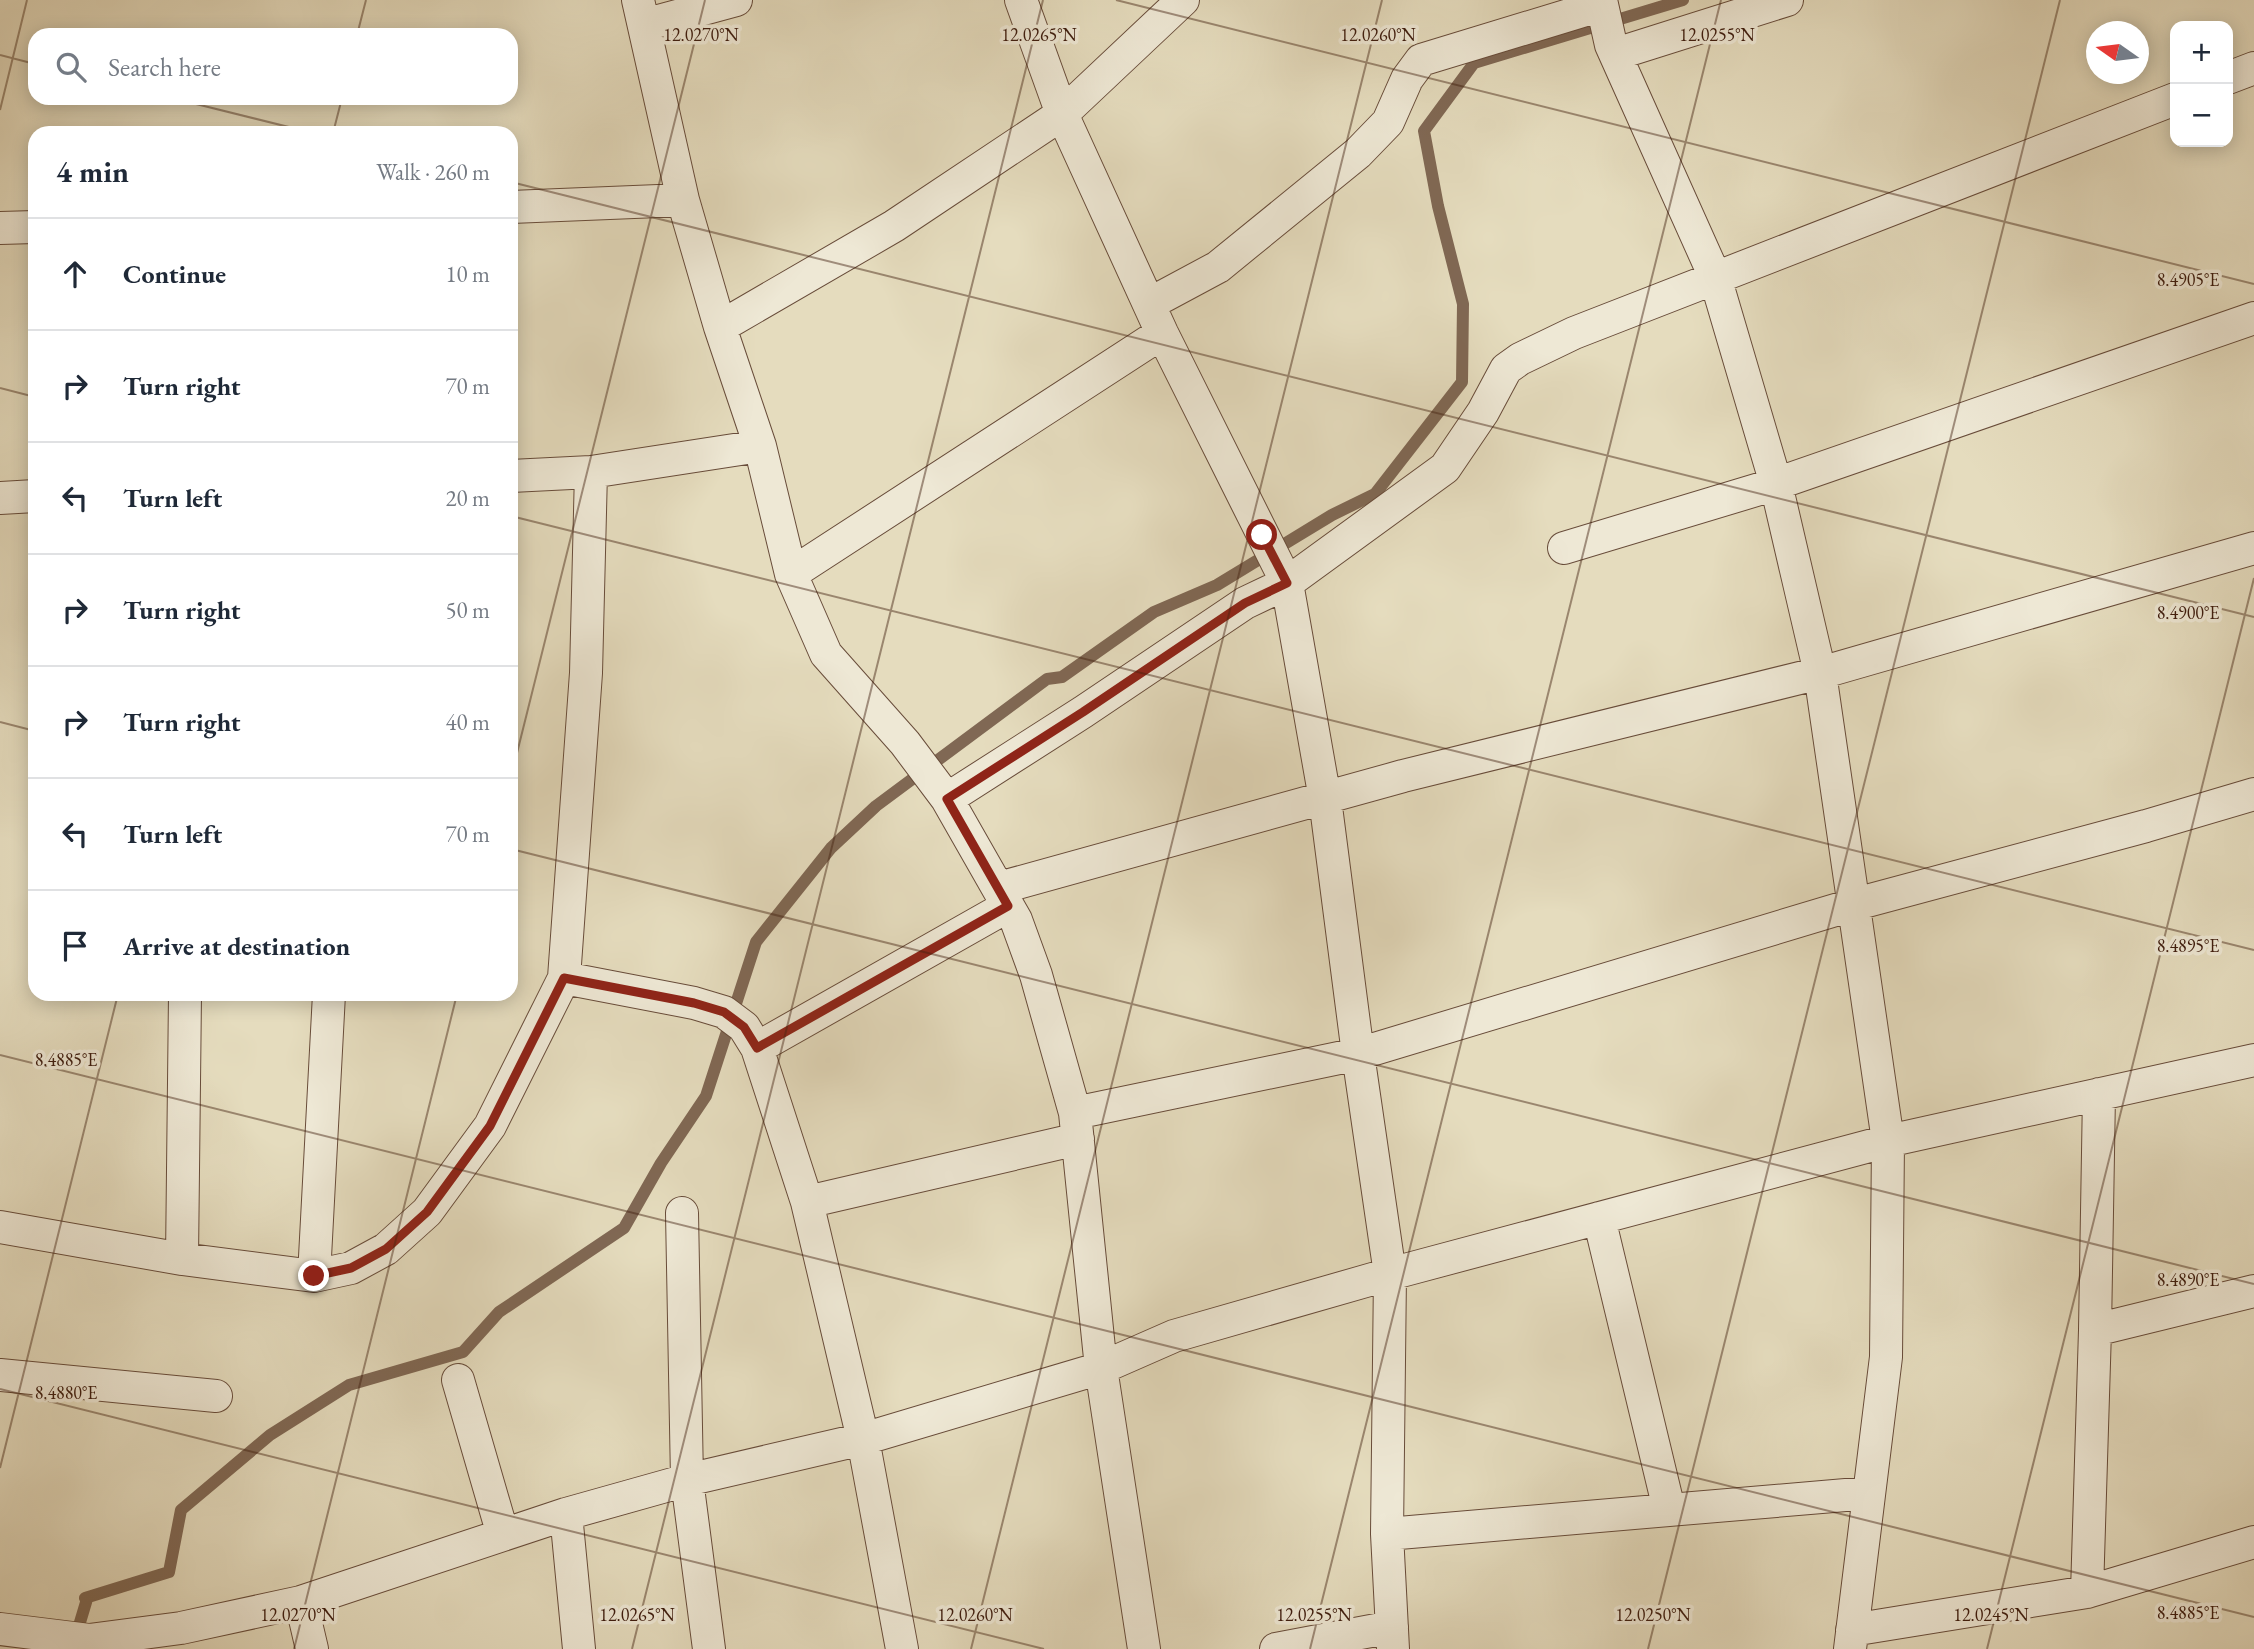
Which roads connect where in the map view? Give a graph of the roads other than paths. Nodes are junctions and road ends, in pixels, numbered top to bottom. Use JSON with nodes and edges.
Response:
{"nodes":[{"id":1,"x":736,"y":0,"type":"edge"},
{"id":2,"x":1021,"y":0,"type":"edge"},
{"id":3,"x":1183,"y":0,"type":"edge"},
{"id":4,"x":1787,"y":0,"type":"edge"},
{"id":5,"x":1602,"y":5,"type":"edge"},
{"id":6,"x":641,"y":13,"type":"edge"},
{"id":7,"x":1613,"y":50,"type":"junction"},
{"id":8,"x":2254,"y":68,"type":"edge"},
{"id":9,"x":2233,"y":76,"type":"edge"},
{"id":10,"x":2170,"y":101,"type":"edge"},
{"id":11,"x":1062,"y":114,"type":"junction"},
{"id":12,"x":683,"y":200,"type":"junction"},
{"id":13,"x":518,"y":207,"type":"edge"},
{"id":14,"x":28,"y":227,"type":"edge"},
{"id":15,"x":0,"y":228,"type":"edge"},
{"id":16,"x":1715,"y":277,"type":"junction"},
{"id":17,"x":1149,"y":304,"type":"junction"},
{"id":18,"x":2254,"y":318,"type":"edge"},
{"id":19,"x":720,"y":327,"type":"junction"},
{"id":20,"x":1161,"y":333,"type":"junction"},
{"id":21,"x":760,"y":446,"type":"junction"},
{"id":22,"x":591,"y":472,"type":"junction"},
{"id":23,"x":518,"y":476,"type":"edge"},
{"id":24,"x":1776,"y":484,"type":"junction"},
{"id":25,"x":28,"y":496,"type":"edge"},
{"id":26,"x":0,"y":498,"type":"edge"},
{"id":27,"x":1564,"y":548,"type":"dead end"},
{"id":28,"x":2254,"y":548,"type":"edge"},
{"id":29,"x":791,"y":574,"type":"junction"},
{"id":30,"x":1287,"y":582,"type":"junction"},
{"id":31,"x":1820,"y":673,"type":"junction"},
{"id":32,"x":942,"y":792,"type":"junction"},
{"id":33,"x":2254,"y":794,"type":"edge"},
{"id":34,"x":1325,"y":799,"type":"junction"},
{"id":35,"x":1003,"y":897,"type":"junction"},
{"id":36,"x":1852,"y":905,"type":"junction"},
{"id":37,"x":564,"y":978,"type":"junction"},
{"id":38,"x":185,"y":1001,"type":"edge"},
{"id":39,"x":329,"y":1001,"type":"edge"},
{"id":40,"x":757,"y":1048,"type":"junction"},
{"id":41,"x":1358,"y":1054,"type":"junction"},
{"id":42,"x":2254,"y":1060,"type":"edge"},
{"id":43,"x":2099,"y":1094,"type":"junction"},
{"id":44,"x":1076,"y":1126,"type":"junction"},
{"id":45,"x":1888,"y":1141,"type":"junction"},
{"id":46,"x":807,"y":1202,"type":"junction"},
{"id":47,"x":682,"y":1213,"type":"dead end"},
{"id":48,"x":1599,"y":1218,"type":"junction"},
{"id":49,"x":0,"y":1227,"type":"edge"},
{"id":50,"x":181,"y":1259,"type":"junction"},
{"id":51,"x":1390,"y":1274,"type":"junction"},
{"id":52,"x":314,"y":1276,"type":"junction"},
{"id":53,"x":2254,"y":1292,"type":"edge"},
{"id":54,"x":2095,"y":1329,"type":"junction"},
{"id":55,"x":1101,"y":1368,"type":"junction"},
{"id":56,"x":0,"y":1375,"type":"edge"},
{"id":57,"x":458,"y":1380,"type":"dead end"},
{"id":58,"x":216,"y":1396,"type":"dead end"},
{"id":59,"x":863,"y":1439,"type":"junction"},
{"id":60,"x":687,"y":1480,"type":"junction"},
{"id":61,"x":1869,"y":1493,"type":"junction"},
{"id":62,"x":1669,"y":1509,"type":"junction"},
{"id":63,"x":566,"y":1514,"type":"junction"},
{"id":64,"x":1387,"y":1534,"type":"junction"},
{"id":65,"x":503,"y":1535,"type":"junction"},
{"id":66,"x":2254,"y":1542,"type":"edge"},
{"id":67,"x":2087,"y":1592,"type":"junction"},
{"id":68,"x":300,"y":1602,"type":"junction"},
{"id":69,"x":14,"y":1631,"type":"edge"},
{"id":70,"x":1392,"y":1638,"type":"edge"},
{"id":71,"x":1851,"y":1639,"type":"edge"},
{"id":72,"x":312,"y":1649,"type":"edge"},
{"id":73,"x":579,"y":1649,"type":"edge"},
{"id":74,"x":709,"y":1649,"type":"edge"},
{"id":75,"x":902,"y":1649,"type":"edge"},
{"id":76,"x":1143,"y":1649,"type":"edge"},
{"id":77,"x":1276,"y":1649,"type":"edge"}],
"edges":[{"from":1,"to":6,"type":"street"},
{"from":2,"to":11,"type":"street"},
{"from":3,"to":11,"type":"street"},
{"from":4,"to":7,"type":"street"},
{"from":5,"to":7,"type":"street"},
{"from":5,"to":17,"type":"street"},
{"from":6,"to":12,"type":"street"},
{"from":7,"to":16,"type":"street"},
{"from":8,"to":9,"type":"street"},
{"from":10,"to":16,"type":"street"},
{"from":11,"to":17,"type":"street"},
{"from":11,"to":19,"type":"street"},
{"from":12,"to":13,"type":"street"},
{"from":12,"to":19,"type":"street"},
{"from":14,"to":15,"type":"street"},
{"from":16,"to":24,"type":"street"},
{"from":16,"to":30,"type":"street"},
{"from":17,"to":20,"type":"street"},
{"from":18,"to":24,"type":"street"},
{"from":19,"to":21,"type":"street"},
{"from":20,"to":29,"type":"street"},
{"from":20,"to":30,"type":"street"},
{"from":21,"to":22,"type":"street"},
{"from":21,"to":29,"type":"street"},
{"from":22,"to":23,"type":"street"},
{"from":22,"to":37,"type":"street"},
{"from":24,"to":27,"type":"street"},
{"from":24,"to":31,"type":"street"},
{"from":25,"to":26,"type":"street"},
{"from":28,"to":31,"type":"street"},
{"from":29,"to":32,"type":"street"},
{"from":30,"to":32,"type":"street"},
{"from":30,"to":34,"type":"street"},
{"from":31,"to":34,"type":"street"},
{"from":31,"to":36,"type":"street"},
{"from":32,"to":35,"type":"street"},
{"from":33,"to":36,"type":"street"},
{"from":34,"to":35,"type":"street"},
{"from":34,"to":41,"type":"street"},
{"from":35,"to":40,"type":"street"},
{"from":35,"to":44,"type":"street"},
{"from":36,"to":41,"type":"street"},
{"from":36,"to":45,"type":"street"},
{"from":37,"to":40,"type":"street"},
{"from":37,"to":52,"type":"street"},
{"from":38,"to":50,"type":"street"},
{"from":39,"to":52,"type":"street"},
{"from":40,"to":46,"type":"street"},
{"from":41,"to":44,"type":"street"},
{"from":41,"to":51,"type":"street"},
{"from":42,"to":43,"type":"street"},
{"from":43,"to":45,"type":"street"},
{"from":43,"to":54,"type":"street"},
{"from":44,"to":46,"type":"street"},
{"from":44,"to":55,"type":"street"},
{"from":45,"to":48,"type":"street"},
{"from":45,"to":61,"type":"street"},
{"from":46,"to":59,"type":"street"},
{"from":47,"to":60,"type":"street"},
{"from":48,"to":51,"type":"street"},
{"from":48,"to":62,"type":"street"},
{"from":49,"to":50,"type":"street"},
{"from":50,"to":52,"type":"street"},
{"from":51,"to":55,"type":"street"},
{"from":51,"to":64,"type":"street"},
{"from":53,"to":54,"type":"street"},
{"from":54,"to":67,"type":"street"},
{"from":55,"to":59,"type":"street"},
{"from":55,"to":76,"type":"street"},
{"from":56,"to":58,"type":"street"},
{"from":57,"to":65,"type":"street"},
{"from":59,"to":60,"type":"street"},
{"from":59,"to":75,"type":"street"},
{"from":60,"to":63,"type":"street"},
{"from":60,"to":74,"type":"street"},
{"from":61,"to":62,"type":"street"},
{"from":61,"to":71,"type":"street"},
{"from":62,"to":64,"type":"street"},
{"from":63,"to":65,"type":"street"},
{"from":63,"to":73,"type":"street"},
{"from":64,"to":70,"type":"street"},
{"from":65,"to":68,"type":"street"},
{"from":66,"to":67,"type":"street"},
{"from":67,"to":71,"type":"street"},
{"from":68,"to":69,"type":"street"},
{"from":68,"to":72,"type":"street"},
{"from":70,"to":77,"type":"street"}]}
